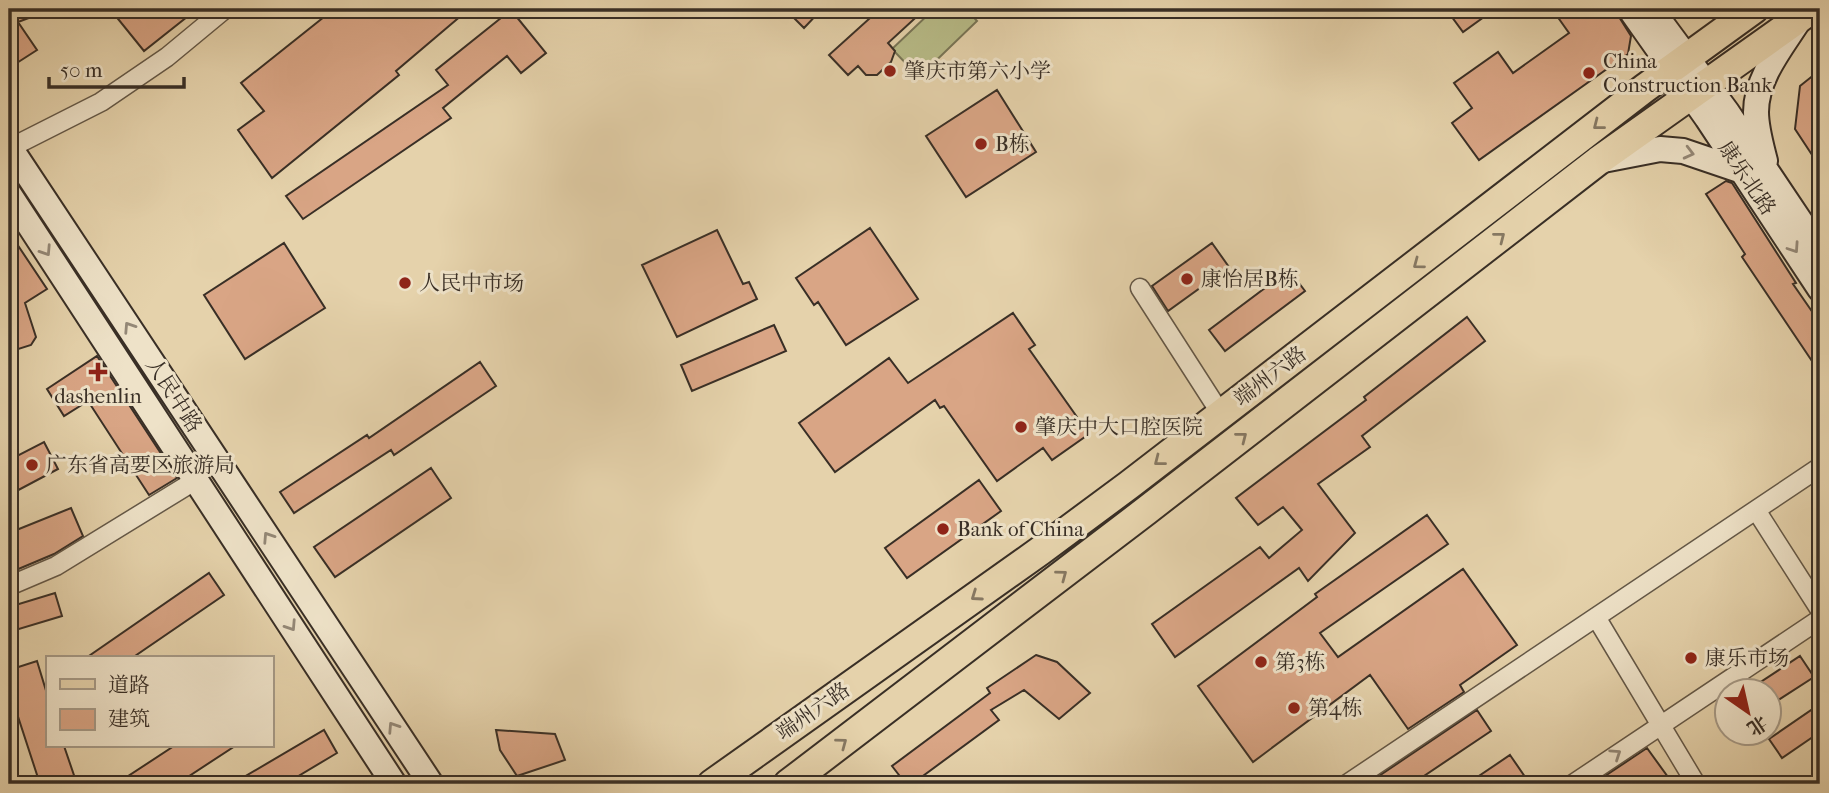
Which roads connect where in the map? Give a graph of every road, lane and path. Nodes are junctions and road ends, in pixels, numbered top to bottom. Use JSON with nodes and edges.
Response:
{"nodes":[{"id":1,"x":225,"y":9,"type":"edge"},
{"id":2,"x":1630,"y":9,"type":"edge"},
{"id":3,"x":1651,"y":9,"type":"edge"},
{"id":4,"x":1754,"y":9,"type":"edge"},
{"id":5,"x":1807,"y":13,"type":"edge"},
{"id":6,"x":1679,"y":64,"type":"junction"},
{"id":7,"x":1699,"y":90,"type":"junction"},
{"id":8,"x":10,"y":147,"type":"edge"},
{"id":9,"x":1598,"y":161,"type":"junction"},
{"id":10,"x":1742,"y":171,"type":"junction"},
{"id":11,"x":1769,"y":175,"type":"junction"},
{"id":12,"x":9,"y":194,"type":"edge"},
{"id":13,"x":1820,"y":251,"type":"edge"},
{"id":14,"x":1140,"y":288,"type":"dead end"},
{"id":15,"x":1820,"y":289,"type":"edge"},
{"id":16,"x":1222,"y":414,"type":"junction"},
{"id":17,"x":1820,"y":467,"type":"edge"},
{"id":18,"x":195,"y":480,"type":"junction"},
{"id":19,"x":1756,"y":510,"type":"junction"},
{"id":20,"x":9,"y":586,"type":"edge"},
{"id":21,"x":1820,"y":610,"type":"edge"},
{"id":22,"x":1596,"y":617,"type":"junction"},
{"id":23,"x":1820,"y":620,"type":"edge"},
{"id":24,"x":1660,"y":725,"type":"junction"},
{"id":25,"x":394,"y":784,"type":"edge"},
{"id":26,"x":431,"y":784,"type":"edge"},
{"id":27,"x":712,"y":784,"type":"edge"},
{"id":28,"x":788,"y":784,"type":"edge"},
{"id":29,"x":1346,"y":784,"type":"edge"},
{"id":30,"x":1573,"y":784,"type":"edge"},
{"id":31,"x":1696,"y":784,"type":"edge"}],
"edges":[{"from":1,"to":8,"type":"street"},
{"from":2,"to":6,"type":"main road"},
{"from":3,"to":6,"type":"main road"},
{"from":4,"to":6,"type":"main road","name":"端州六路"},
{"from":5,"to":7,"type":"main road","name":"端州六路"},
{"from":5,"to":11,"type":"main road"},
{"from":6,"to":7,"type":"main road","name":"康乐北路"},
{"from":6,"to":16,"type":"main road","name":"端州六路","one_way":true},
{"from":7,"to":9,"type":"main road","name":"端州六路"},
{"from":7,"to":10,"type":"main road","name":"康乐北路"},
{"from":7,"to":11,"type":"main road","name":"康乐北路"},
{"from":26,"to":8,"type":"main road","name":"人民中路","one_way":true},
{"from":9,"to":10,"type":"main road","one_way":true},
{"from":28,"to":9,"type":"main road","name":"端州六路","one_way":true},
{"from":10,"to":15,"type":"main road","name":"康乐北路","one_way":true},
{"from":11,"to":13,"type":"main road","name":"康乐北路"},
{"from":12,"to":18,"type":"main road","name":"人民中路","one_way":true},
{"from":14,"to":16,"type":"street"},
{"from":16,"to":27,"type":"main road","name":"端州六路","one_way":true},
{"from":17,"to":19,"type":"street"},
{"from":18,"to":20,"type":"street"},
{"from":18,"to":25,"type":"main road","name":"人民中路","one_way":true},
{"from":19,"to":21,"type":"street"},
{"from":19,"to":22,"type":"street"},
{"from":22,"to":24,"type":"street"},
{"from":22,"to":29,"type":"street"},
{"from":23,"to":24,"type":"street"},
{"from":30,"to":24,"type":"street","one_way":true},
{"from":24,"to":31,"type":"street"}]}
